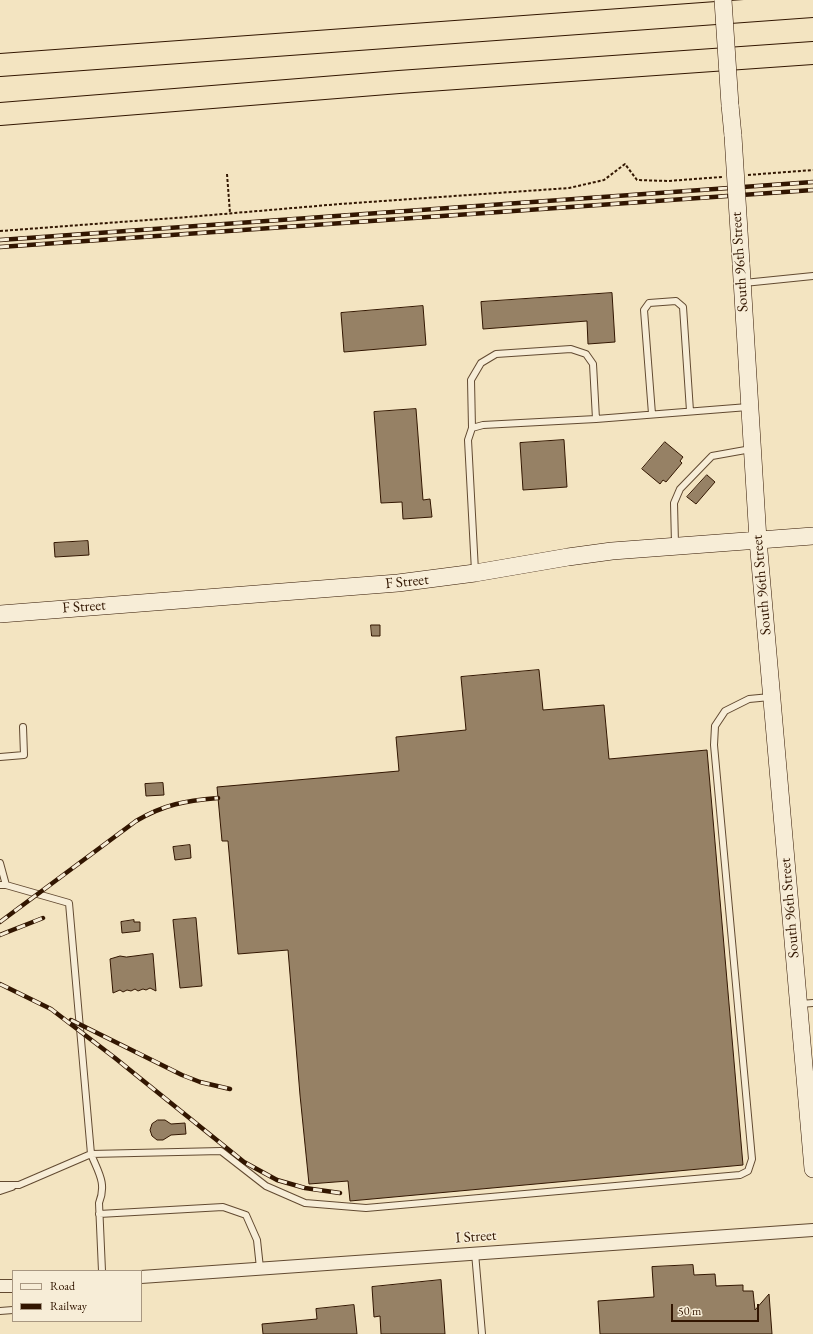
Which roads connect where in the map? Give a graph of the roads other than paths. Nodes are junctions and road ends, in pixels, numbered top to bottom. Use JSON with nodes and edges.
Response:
{"nodes":[{"id":1,"x":723,"y":0,"type":"edge"},
{"id":2,"x":813,"y":6,"type":"edge"},
{"id":3,"x":813,"y":53,"type":"edge"},
{"id":4,"x":0,"y":65,"type":"edge"},
{"id":5,"x":0,"y":114,"type":"edge"},
{"id":6,"x":813,"y":276,"type":"edge"},
{"id":7,"x":742,"y":284,"type":"junction"},
{"id":8,"x":749,"y":407,"type":"junction"},
{"id":9,"x":690,"y":411,"type":"junction"},
{"id":10,"x":652,"y":414,"type":"junction"},
{"id":11,"x":596,"y":419,"type":"junction"},
{"id":12,"x":472,"y":428,"type":"junction"},
{"id":13,"x":751,"y":449,"type":"junction"},
{"id":14,"x":813,"y":536,"type":"edge"},
{"id":15,"x":758,"y":540,"type":"junction"},
{"id":16,"x":675,"y":546,"type":"junction"},
{"id":17,"x":475,"y":573,"type":"junction"},
{"id":18,"x":0,"y":614,"type":"edge"},
{"id":19,"x":771,"y":696,"type":"junction"},
{"id":20,"x":23,"y":727,"type":"dead end"},
{"id":21,"x":0,"y":757,"type":"edge"},
{"id":22,"x":0,"y":863,"type":"edge"},
{"id":23,"x":3,"y":885,"type":"edge"},
{"id":24,"x":806,"y":1003,"type":"edge"},
{"id":25,"x":91,"y":1154,"type":"junction"},
{"id":26,"x":813,"y":1169,"type":"edge"},
{"id":27,"x":0,"y":1185,"type":"edge"},
{"id":28,"x":19,"y":1185,"type":"junction"},
{"id":29,"x":0,"y":1191,"type":"edge"},
{"id":30,"x":99,"y":1214,"type":"junction"},
{"id":31,"x":813,"y":1230,"type":"edge"},
{"id":32,"x":476,"y":1253,"type":"junction"},
{"id":33,"x":260,"y":1268,"type":"junction"},
{"id":34,"x":102,"y":1270,"type":"edge"},
{"id":35,"x":142,"y":1277,"type":"edge"},
{"id":36,"x":0,"y":1286,"type":"edge"},
{"id":37,"x":12,"y":1286,"type":"edge"},
{"id":38,"x":0,"y":1311,"type":"edge"},
{"id":39,"x":10,"y":1311,"type":"edge"},
{"id":40,"x":482,"y":1334,"type":"edge"}],
"edges":[{"from":1,"to":7,"type":"street","name":"South 96th Street","bridge":true},
{"from":2,"to":4,"type":"highway"},
{"from":3,"to":5,"type":"highway"},
{"from":6,"to":7,"type":"lane"},
{"from":7,"to":8,"type":"street","name":"South 96th Street"},
{"from":8,"to":9,"type":"lane"},
{"from":8,"to":13,"type":"street","name":"South 96th Street"},
{"from":9,"to":10,"type":"lane"},
{"from":9,"to":10,"type":"lane"},
{"from":10,"to":11,"type":"lane"},
{"from":11,"to":12,"type":"lane"},
{"from":11,"to":12,"type":"lane"},
{"from":12,"to":17,"type":"lane"},
{"from":13,"to":15,"type":"street","name":"South 96th Street"},
{"from":13,"to":16,"type":"lane"},
{"from":14,"to":15,"type":"street","name":"F Street"},
{"from":15,"to":16,"type":"street","name":"F Street"},
{"from":15,"to":19,"type":"street","name":"South 96th Street"},
{"from":16,"to":17,"type":"street","name":"F Street"},
{"from":17,"to":18,"type":"street","name":"F Street"},
{"from":19,"to":24,"type":"street","name":"South 96th Street"},
{"from":19,"to":25,"type":"lane"},
{"from":20,"to":21,"type":"lane"},
{"from":22,"to":23,"type":"lane"},
{"from":23,"to":25,"type":"lane"},
{"from":24,"to":26,"type":"street","name":"South 96th Street"},
{"from":25,"to":28,"type":"lane"},
{"from":25,"to":30,"type":"lane"},
{"from":27,"to":28,"type":"lane"},
{"from":28,"to":29,"type":"lane"},
{"from":30,"to":33,"type":"lane"},
{"from":30,"to":34,"type":"lane"},
{"from":31,"to":32,"type":"street","name":"I Street"},
{"from":32,"to":33,"type":"street","name":"I Street"},
{"from":32,"to":40,"type":"lane"},
{"from":33,"to":35,"type":"street","name":"I Street"},
{"from":36,"to":37,"type":"street"},
{"from":38,"to":39,"type":"lane"}]}
